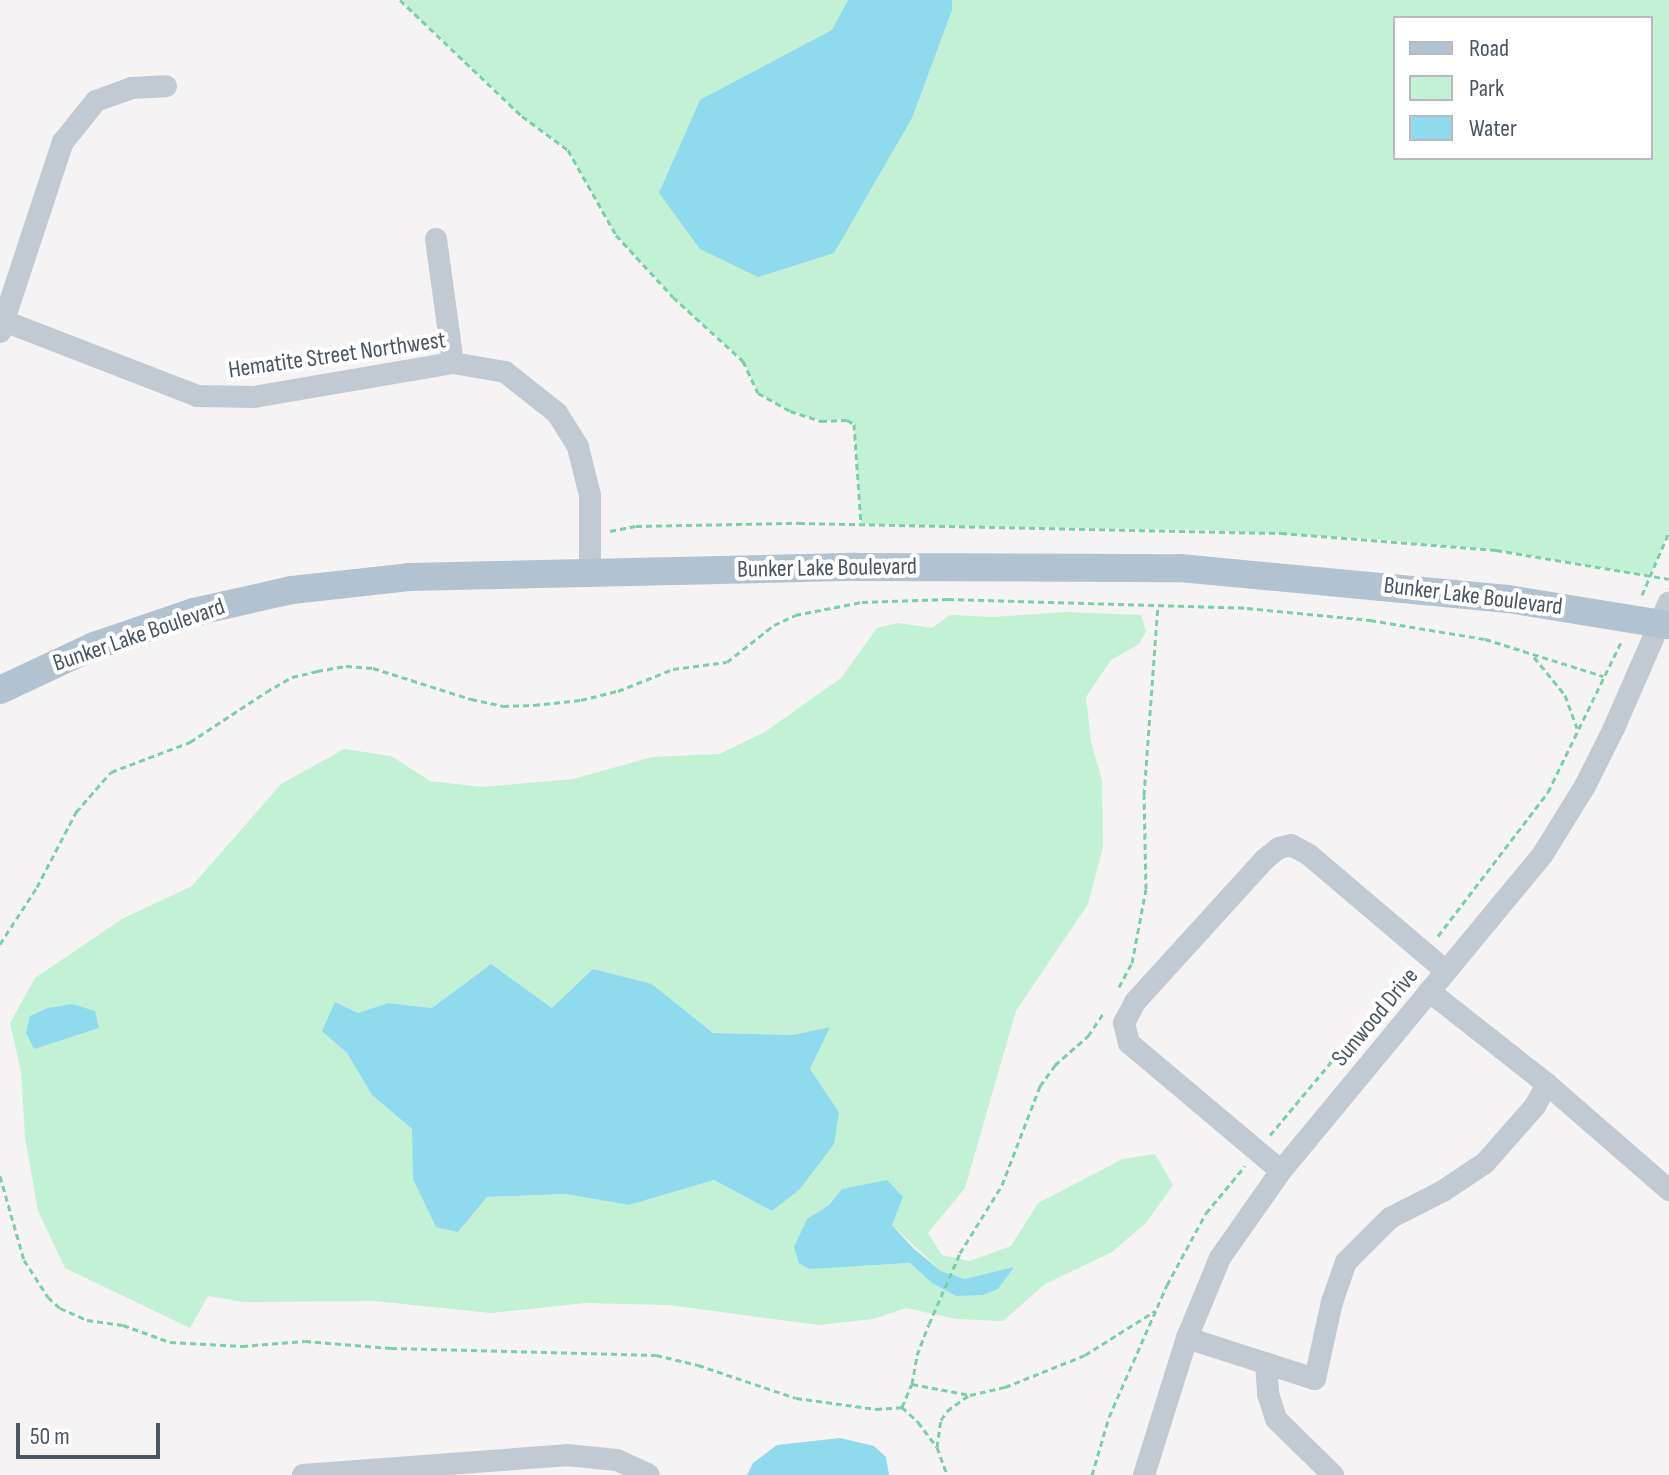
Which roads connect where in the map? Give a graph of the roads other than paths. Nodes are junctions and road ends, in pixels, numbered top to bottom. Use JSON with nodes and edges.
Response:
{"nodes":[{"id":1,"x":166,"y":86,"type":"dead end"},
{"id":2,"x":436,"y":239,"type":"dead end"},
{"id":3,"x":2,"y":326,"type":"edge"},
{"id":4,"x":453,"y":363,"type":"junction"},
{"id":5,"x":590,"y":572,"type":"junction"},
{"id":6,"x":1666,"y":617,"type":"edge"},
{"id":7,"x":0,"y":690,"type":"edge"},
{"id":8,"x":1446,"y":971,"type":"junction"},
{"id":9,"x":1429,"y":991,"type":"junction"},
{"id":10,"x":1547,"y":1084,"type":"junction"},
{"id":11,"x":1281,"y":1171,"type":"junction"},
{"id":12,"x":1669,"y":1190,"type":"edge"},
{"id":13,"x":1187,"y":1338,"type":"junction"},
{"id":14,"x":1266,"y":1363,"type":"junction"},
{"id":15,"x":303,"y":1475,"type":"edge"},
{"id":16,"x":649,"y":1475,"type":"edge"},
{"id":17,"x":1144,"y":1475,"type":"edge"},
{"id":18,"x":1333,"y":1475,"type":"edge"}],
"edges":[{"from":1,"to":3,"type":"street"},
{"from":2,"to":4,"type":"street"},
{"from":3,"to":4,"type":"street","name":"Hematite Street Northwest"},
{"from":4,"to":5,"type":"street","name":"Hematite Street Northwest"},
{"from":5,"to":6,"type":"main road","name":"Bunker Lake Boulevard"},
{"from":5,"to":7,"type":"main road","name":"Bunker Lake Boulevard"},
{"from":6,"to":8,"type":"street","name":"Sunwood Drive"},
{"from":8,"to":9,"type":"street","name":"Sunwood Drive"},
{"from":8,"to":11,"type":"street"},
{"from":9,"to":10,"type":"street"},
{"from":9,"to":11,"type":"street","name":"Sunwood Drive"},
{"from":10,"to":12,"type":"street"},
{"from":10,"to":14,"type":"street"},
{"from":11,"to":13,"type":"street","name":"Sunwood Drive"},
{"from":13,"to":14,"type":"street"},
{"from":13,"to":17,"type":"street","name":"Sunwood Drive"},
{"from":14,"to":18,"type":"street"},
{"from":15,"to":16,"type":"street"}]}
